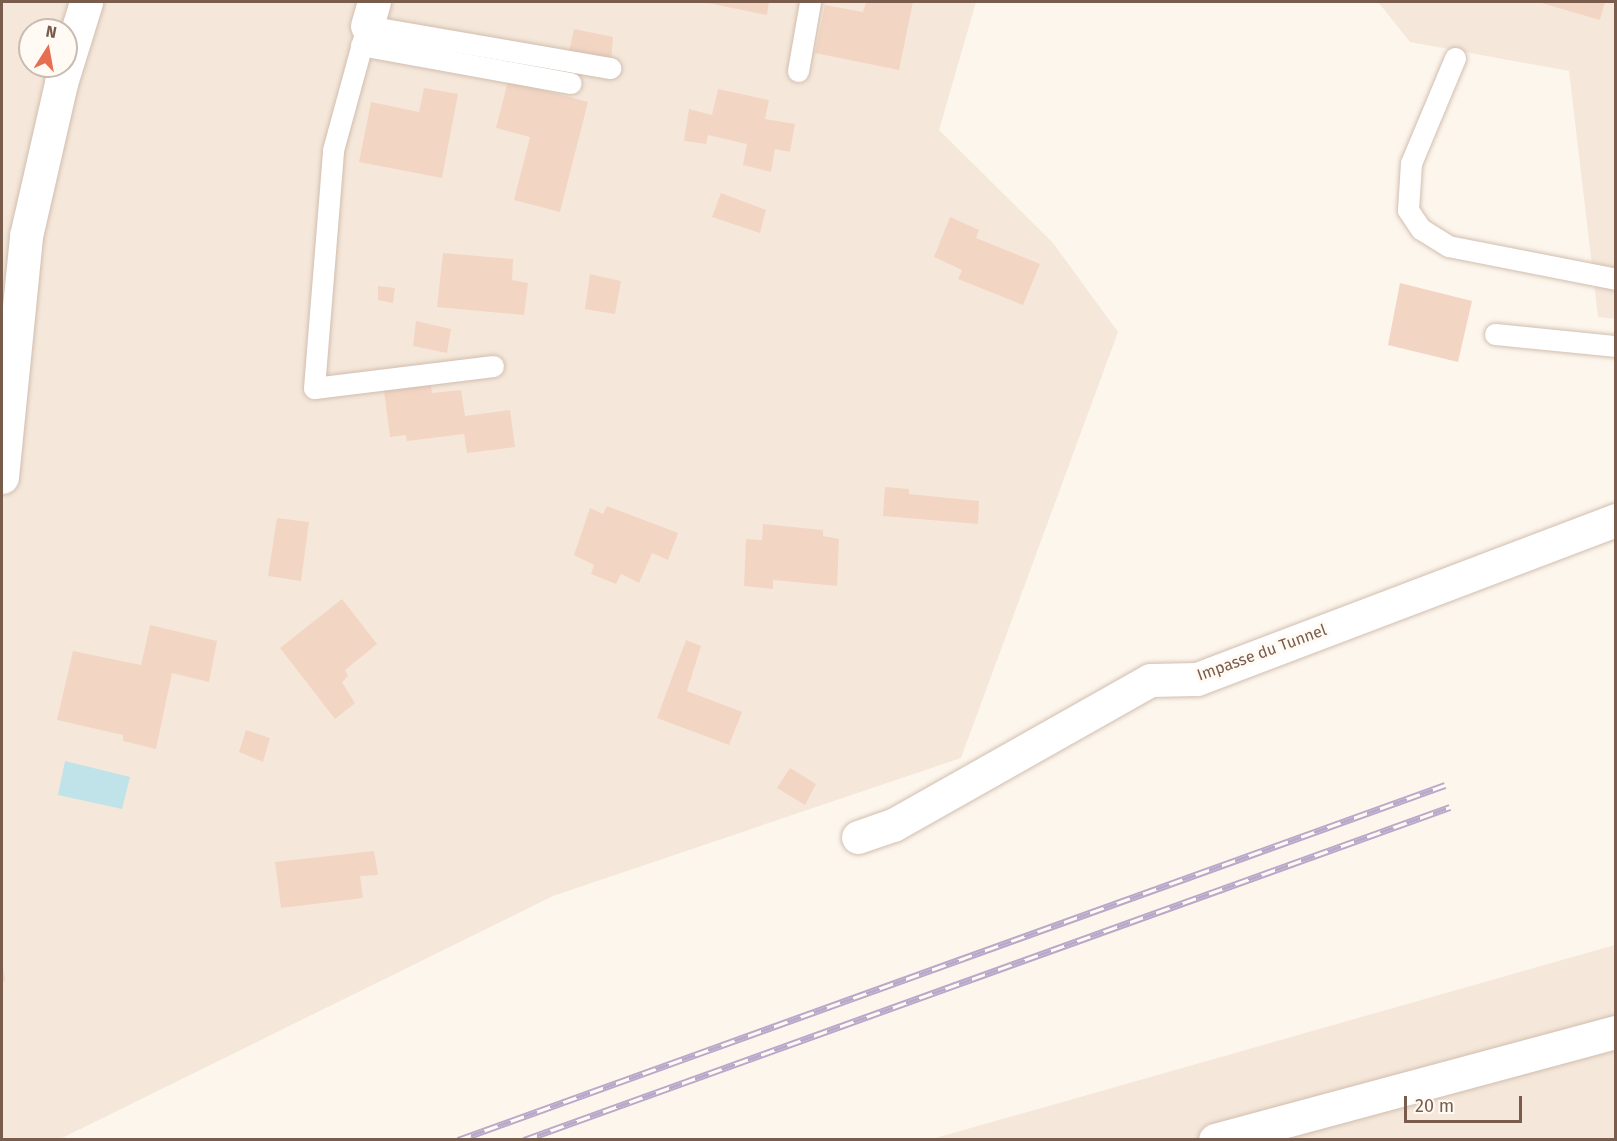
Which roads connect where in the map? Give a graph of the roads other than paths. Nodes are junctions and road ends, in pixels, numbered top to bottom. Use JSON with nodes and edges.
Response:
{"nodes":[{"id":1,"x":86,"y":2,"type":"edge"},
{"id":2,"x":810,"y":2,"type":"edge"},
{"id":3,"x":367,"y":24,"type":"edge"},
{"id":4,"x":1455,"y":58,"type":"dead end"},
{"id":5,"x":610,"y":68,"type":"dead end"},
{"id":6,"x":798,"y":71,"type":"dead end"},
{"id":7,"x":571,"y":83,"type":"dead end"},
{"id":8,"x":1616,"y":279,"type":"edge"},
{"id":9,"x":1496,"y":334,"type":"dead end"},
{"id":10,"x":1616,"y":346,"type":"edge"},
{"id":11,"x":493,"y":366,"type":"dead end"},
{"id":12,"x":2,"y":477,"type":"edge"},
{"id":13,"x":1616,"y":520,"type":"edge"},
{"id":14,"x":858,"y":837,"type":"dead end"},
{"id":15,"x":1616,"y":1032,"type":"edge"},
{"id":16,"x":1215,"y":1140,"type":"edge"}],
"edges":[{"from":1,"to":12,"type":"street"},
{"from":2,"to":6,"type":"lane"},
{"from":3,"to":5,"type":"lane"},
{"from":3,"to":7,"type":"lane"},
{"from":3,"to":11,"type":"lane"},
{"from":4,"to":8,"type":"lane"},
{"from":9,"to":10,"type":"lane"},
{"from":13,"to":14,"type":"street","name":"Impasse du Tunnel"},
{"from":15,"to":16,"type":"street"}]}
